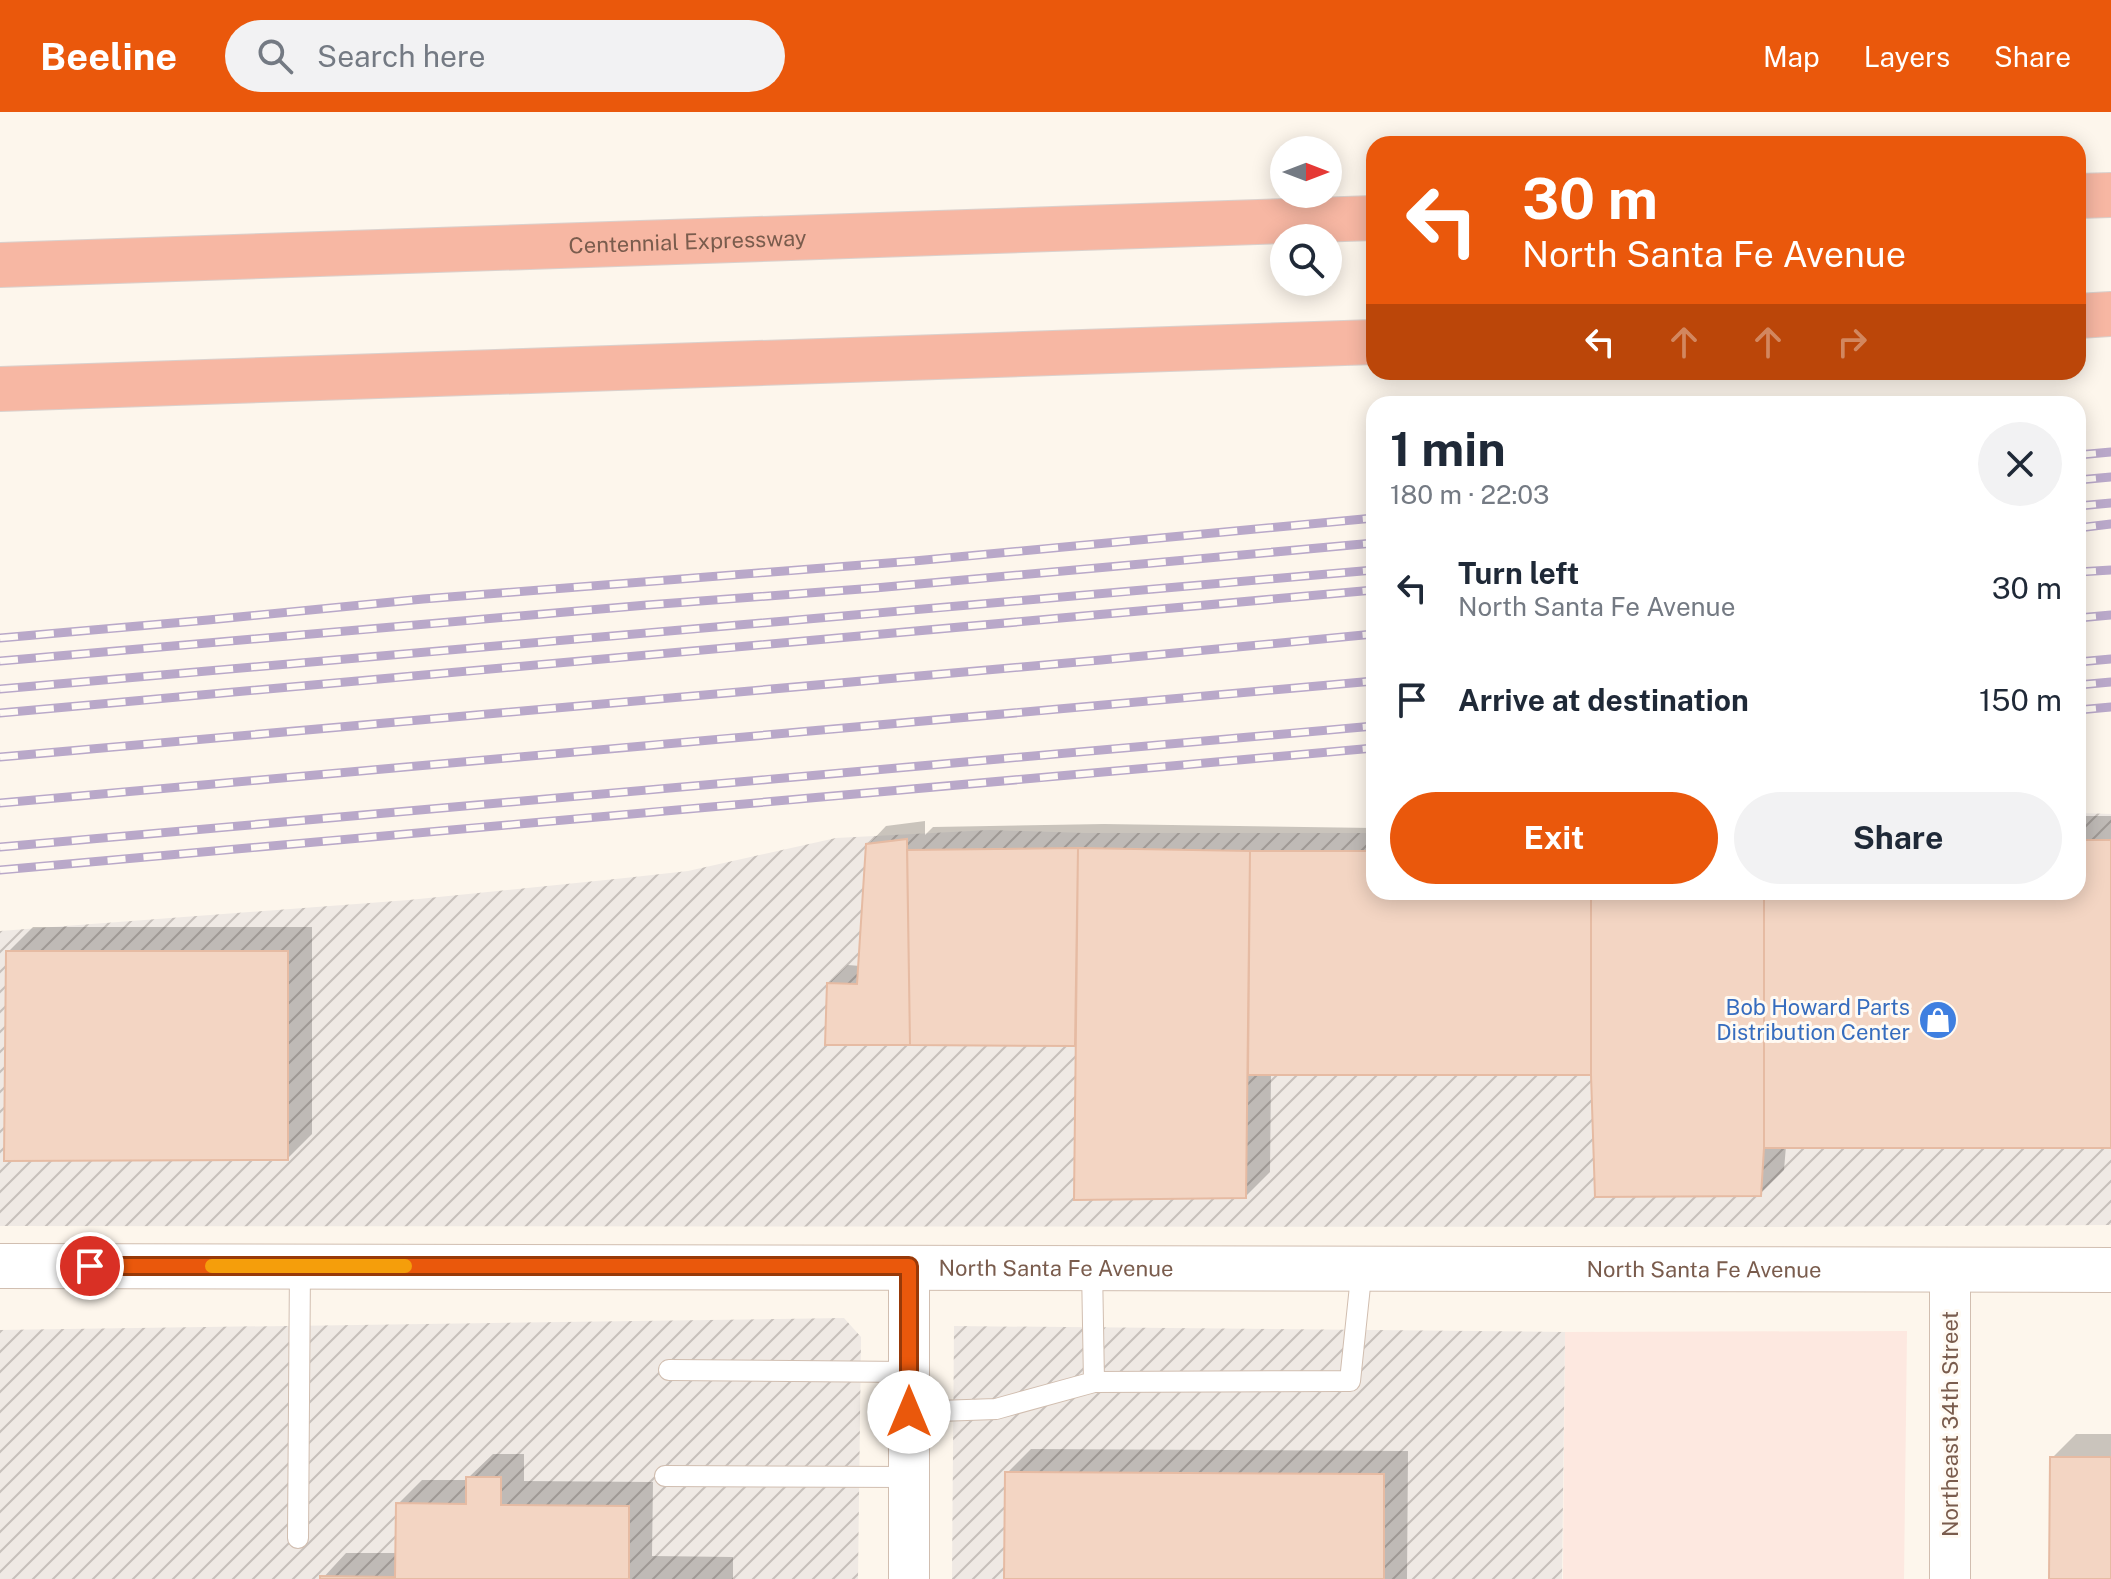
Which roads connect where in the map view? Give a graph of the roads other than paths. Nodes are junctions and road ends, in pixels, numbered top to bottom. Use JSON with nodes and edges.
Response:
{"nodes":[{"id":1,"x":2111,"y":195,"type":"edge"},
{"id":2,"x":2086,"y":196,"type":"edge"},
{"id":3,"x":1366,"y":218,"type":"edge"},
{"id":4,"x":0,"y":265,"type":"edge"},
{"id":5,"x":2111,"y":314,"type":"edge"},
{"id":6,"x":2086,"y":316,"type":"edge"},
{"id":7,"x":1366,"y":342,"type":"edge"},
{"id":8,"x":0,"y":389,"type":"edge"},
{"id":9,"x":0,"y":1266,"type":"edge"},
{"id":10,"x":300,"y":1266,"type":"junction"},
{"id":11,"x":909,"y":1266,"type":"junction"},
{"id":12,"x":1092,"y":1267,"type":"junction"},
{"id":13,"x":1362,"y":1267,"type":"junction"},
{"id":14,"x":1950,"y":1269,"type":"junction"},
{"id":15,"x":2111,"y":1270,"type":"edge"},
{"id":16,"x":669,"y":1370,"type":"dead end"},
{"id":17,"x":909,"y":1372,"type":"junction"},
{"id":18,"x":1094,"y":1382,"type":"junction"},
{"id":19,"x":909,"y":1412,"type":"junction"},
{"id":20,"x":665,"y":1476,"type":"dead end"},
{"id":21,"x":909,"y":1477,"type":"junction"},
{"id":22,"x":298,"y":1538,"type":"dead end"},
{"id":23,"x":909,"y":1579,"type":"edge"},
{"id":24,"x":1950,"y":1579,"type":"edge"}],
"edges":[{"from":1,"to":2,"type":"highway"},
{"from":3,"to":4,"type":"highway","name":"Centennial Expressway"},
{"from":5,"to":6,"type":"highway"},
{"from":7,"to":8,"type":"highway"},
{"from":9,"to":10,"type":"street","name":"North Santa Fe Avenue"},
{"from":10,"to":11,"type":"street","name":"North Santa Fe Avenue"},
{"from":10,"to":22,"type":"lane"},
{"from":11,"to":12,"type":"street","name":"North Santa Fe Avenue"},
{"from":11,"to":17,"type":"street"},
{"from":12,"to":13,"type":"street","name":"North Santa Fe Avenue"},
{"from":12,"to":18,"type":"lane"},
{"from":13,"to":14,"type":"street","name":"North Santa Fe Avenue"},
{"from":13,"to":18,"type":"lane"},
{"from":14,"to":15,"type":"street","name":"North Santa Fe Avenue"},
{"from":14,"to":24,"type":"street","name":"Northeast 34th Street"},
{"from":16,"to":17,"type":"lane"},
{"from":17,"to":19,"type":"street"},
{"from":18,"to":19,"type":"lane"},
{"from":19,"to":21,"type":"street"},
{"from":20,"to":21,"type":"lane"},
{"from":21,"to":23,"type":"street"}]}
